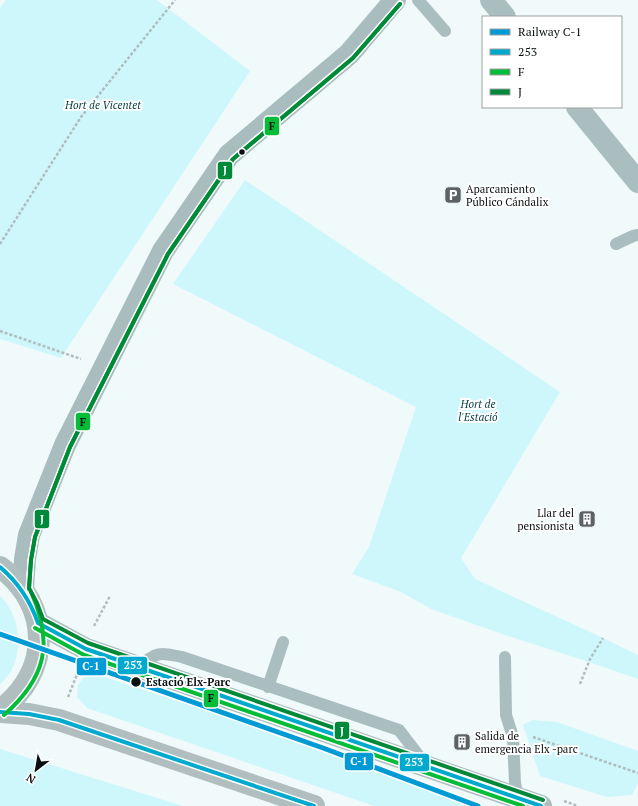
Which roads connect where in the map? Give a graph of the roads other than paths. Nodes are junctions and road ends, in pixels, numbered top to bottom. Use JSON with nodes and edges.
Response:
{"nodes":[{"id":1,"x":395,"y":0,"type":"edge"},
{"id":2,"x":418,"y":0,"type":"edge"},
{"id":3,"x":491,"y":0,"type":"edge"},
{"id":4,"x":503,"y":16,"type":"edge"},
{"id":5,"x":445,"y":32,"type":"dead end"},
{"id":6,"x":578,"y":108,"type":"edge"},
{"id":7,"x":638,"y":182,"type":"edge"},
{"id":8,"x":638,"y":235,"type":"edge"},
{"id":9,"x":616,"y":244,"type":"dead end"},
{"id":10,"x":0,"y":567,"type":"edge"},
{"id":11,"x":23,"y":589,"type":"junction"},
{"id":12,"x":38,"y":623,"type":"junction"},
{"id":13,"x":283,"y":642,"type":"dead end"},
{"id":14,"x":504,"y":657,"type":"dead end"},
{"id":15,"x":139,"y":666,"type":"junction"},
{"id":16,"x":268,"y":687,"type":"junction"},
{"id":17,"x":0,"y":711,"type":"edge"},
{"id":18,"x":427,"y":766,"type":"junction"},
{"id":19,"x":518,"y":798,"type":"junction"},
{"id":20,"x":314,"y":806,"type":"edge"},
{"id":21,"x":541,"y":806,"type":"edge"}],
"edges":[{"from":1,"to":11,"type":"street"},
{"from":2,"to":5,"type":"lane"},
{"from":3,"to":4,"type":"street"},
{"from":6,"to":7,"type":"street"},
{"from":8,"to":9,"type":"lane"},
{"from":10,"to":11,"type":"highway"},
{"from":11,"to":12,"type":"highway"},
{"from":12,"to":15,"type":"highway"},
{"from":12,"to":17,"type":"highway"},
{"from":13,"to":16,"type":"lane"},
{"from":14,"to":19,"type":"lane"},
{"from":15,"to":16,"type":"lane"},
{"from":15,"to":18,"type":"highway"},
{"from":16,"to":18,"type":"lane"},
{"from":17,"to":20,"type":"highway"},
{"from":18,"to":19,"type":"highway"},
{"from":19,"to":21,"type":"highway"}]}
